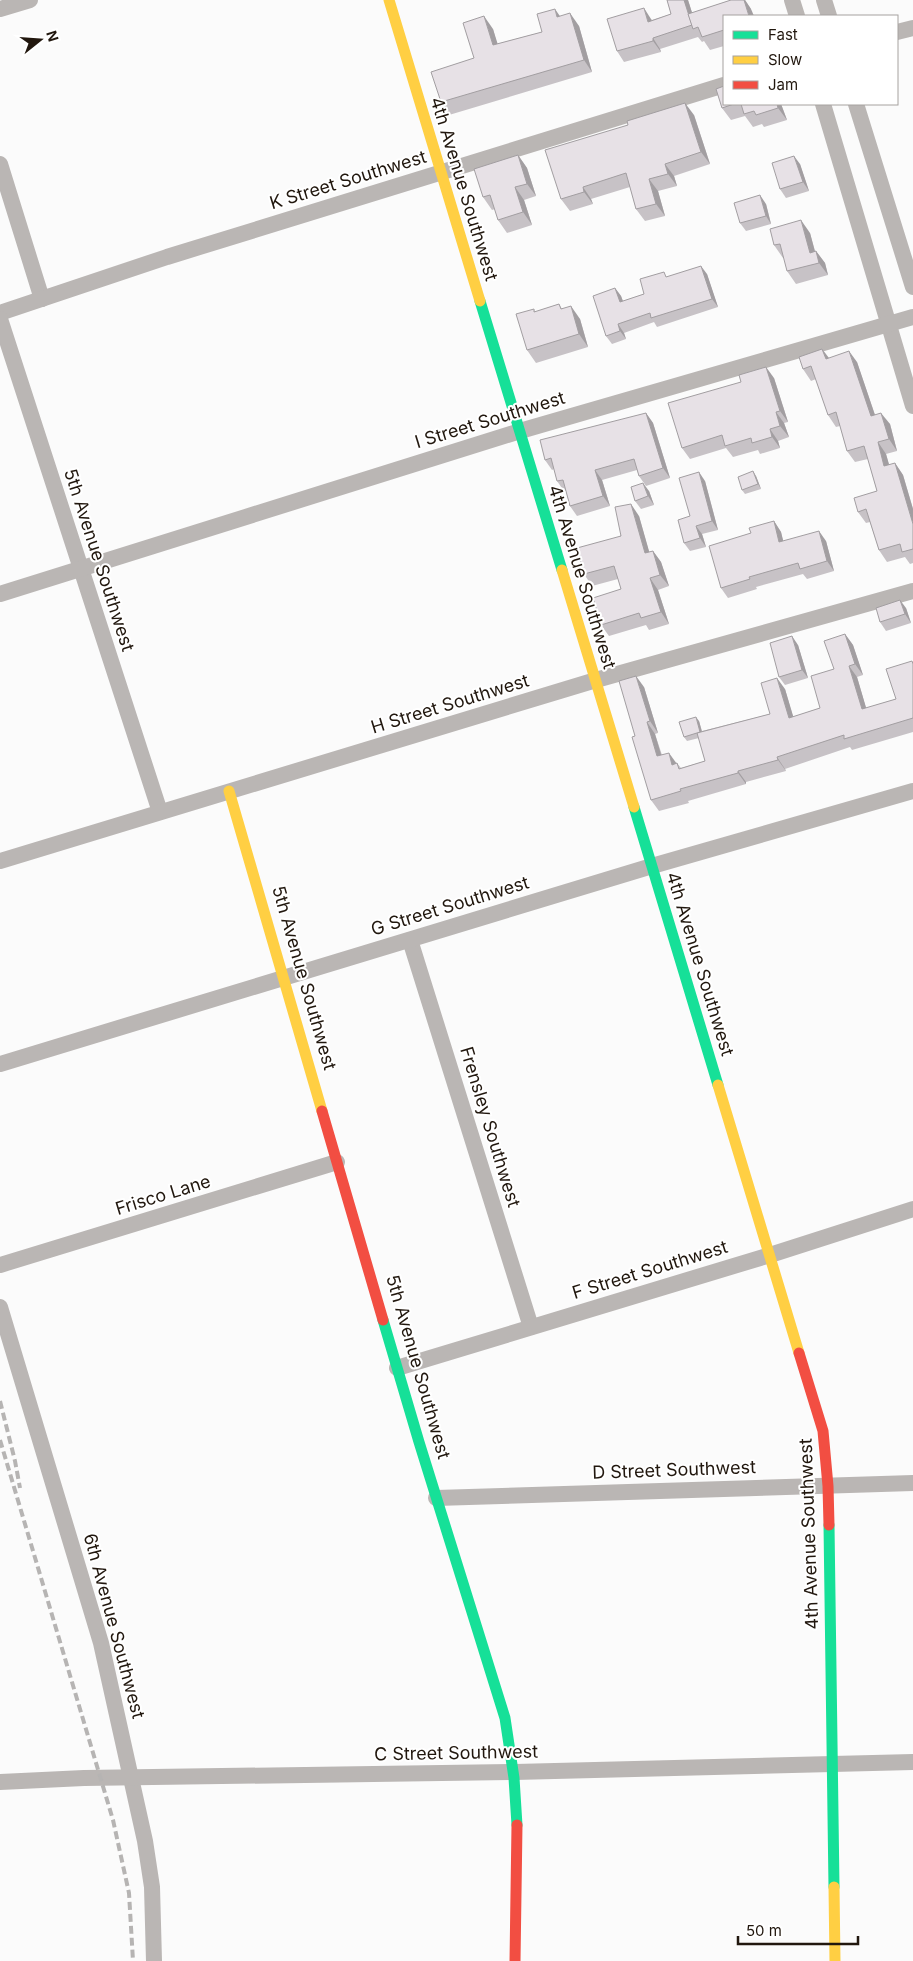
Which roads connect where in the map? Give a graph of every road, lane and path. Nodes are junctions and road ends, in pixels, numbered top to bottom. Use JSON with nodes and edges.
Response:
{"nodes":[{"id":1,"x":30,"y":0,"type":"edge"},
{"id":2,"x":389,"y":0,"type":"edge"},
{"id":3,"x":792,"y":0,"type":"edge"},
{"id":4,"x":824,"y":0,"type":"edge"},
{"id":5,"x":0,"y":9,"type":"edge"},
{"id":6,"x":796,"y":15,"type":"edge"},
{"id":7,"x":829,"y":15,"type":"edge"},
{"id":8,"x":913,"y":28,"type":"edge"},
{"id":9,"x":898,"y":32,"type":"edge"},
{"id":10,"x":723,"y":85,"type":"edge"},
{"id":11,"x":823,"y":105,"type":"edge"},
{"id":12,"x":856,"y":105,"type":"edge"},
{"id":13,"x":0,"y":164,"type":"edge"},
{"id":14,"x":441,"y":172,"type":"junction"},
{"id":15,"x":913,"y":287,"type":"edge"},
{"id":16,"x":42,"y":299,"type":"junction"},
{"id":17,"x":0,"y":313,"type":"edge"},
{"id":18,"x":913,"y":317,"type":"edge"},
{"id":19,"x":0,"y":320,"type":"edge"},
{"id":20,"x":889,"y":324,"type":"junction"},
{"id":21,"x":913,"y":406,"type":"edge"},
{"id":22,"x":520,"y":431,"type":"junction"},
{"id":23,"x":81,"y":568,"type":"junction"},
{"id":24,"x":913,"y":591,"type":"edge"},
{"id":25,"x":0,"y":594,"type":"edge"},
{"id":26,"x":596,"y":680,"type":"junction"},
{"id":27,"x":913,"y":790,"type":"edge"},
{"id":28,"x":229,"y":791,"type":"junction"},
{"id":29,"x":160,"y":812,"type":"junction"},
{"id":30,"x":0,"y":861,"type":"edge"},
{"id":31,"x":652,"y":866,"type":"junction"},
{"id":32,"x":410,"y":940,"type":"junction"},
{"id":33,"x":283,"y":978,"type":"junction"},
{"id":34,"x":0,"y":1064,"type":"edge"},
{"id":35,"x":337,"y":1162,"type":"junction"},
{"id":36,"x":913,"y":1209,"type":"edge"},
{"id":37,"x":770,"y":1255,"type":"junction"},
{"id":38,"x":0,"y":1265,"type":"edge"},
{"id":39,"x":0,"y":1307,"type":"edge"},
{"id":40,"x":531,"y":1327,"type":"junction"},
{"id":41,"x":397,"y":1368,"type":"junction"},
{"id":42,"x":913,"y":1483,"type":"edge"},
{"id":43,"x":828,"y":1486,"type":"junction"},
{"id":44,"x":436,"y":1498,"type":"junction"},
{"id":45,"x":913,"y":1762,"type":"edge"},
{"id":46,"x":832,"y":1765,"type":"junction"},
{"id":47,"x":515,"y":1772,"type":"junction"},
{"id":48,"x":131,"y":1778,"type":"junction"},
{"id":49,"x":0,"y":1782,"type":"edge"},
{"id":50,"x":154,"y":1961,"type":"edge"},
{"id":51,"x":515,"y":1961,"type":"edge"},
{"id":52,"x":835,"y":1961,"type":"edge"}],
"edges":[{"from":1,"to":5,"type":"street"},
{"from":2,"to":14,"type":"street","name":"4th Avenue Southwest"},
{"from":3,"to":6,"type":"street"},
{"from":4,"to":7,"type":"street"},
{"from":8,"to":9,"type":"street"},
{"from":10,"to":14,"type":"street","name":"K Street Southwest"},
{"from":11,"to":20,"type":"street"},
{"from":12,"to":15,"type":"street"},
{"from":13,"to":16,"type":"street"},
{"from":14,"to":16,"type":"street","name":"K Street Southwest"},
{"from":14,"to":22,"type":"street","name":"4th Avenue Southwest"},
{"from":16,"to":17,"type":"street","name":"K Street Southwest"},
{"from":18,"to":20,"type":"street","name":"I Street Southwest"},
{"from":19,"to":23,"type":"street","name":"5th Avenue Southwest"},
{"from":20,"to":21,"type":"street"},
{"from":20,"to":22,"type":"street","name":"I Street Southwest"},
{"from":22,"to":23,"type":"street","name":"I Street Southwest"},
{"from":22,"to":26,"type":"street","name":"4th Avenue Southwest"},
{"from":23,"to":25,"type":"street","name":"I Street Southwest"},
{"from":23,"to":29,"type":"street","name":"5th Avenue Southwest"},
{"from":24,"to":26,"type":"street","name":"H Street Southwest"},
{"from":26,"to":28,"type":"street","name":"H Street Southwest"},
{"from":26,"to":31,"type":"street","name":"4th Avenue Southwest"},
{"from":27,"to":31,"type":"street","name":"G Street Southwest"},
{"from":28,"to":29,"type":"street","name":"H Street Southwest"},
{"from":28,"to":33,"type":"street","name":"5th Avenue Southwest"},
{"from":29,"to":30,"type":"street","name":"H Street Southwest"},
{"from":31,"to":32,"type":"street","name":"G Street Southwest"},
{"from":31,"to":37,"type":"street","name":"4th Avenue Southwest"},
{"from":32,"to":33,"type":"street","name":"G Street Southwest"},
{"from":32,"to":40,"type":"street","name":"Frensley Southwest"},
{"from":33,"to":34,"type":"street","name":"G Street Southwest"},
{"from":33,"to":35,"type":"street","name":"5th Avenue Southwest"},
{"from":35,"to":38,"type":"street","name":"Frisco Lane"},
{"from":35,"to":41,"type":"street","name":"5th Avenue Southwest"},
{"from":36,"to":37,"type":"street","name":"F Street Southwest"},
{"from":37,"to":40,"type":"street","name":"F Street Southwest"},
{"from":37,"to":43,"type":"street","name":"4th Avenue Southwest"},
{"from":39,"to":48,"type":"street","name":"6th Avenue Southwest"},
{"from":40,"to":41,"type":"street","name":"F Street Southwest"},
{"from":41,"to":44,"type":"street","name":"5th Avenue Southwest"},
{"from":42,"to":43,"type":"street","name":"D Street Southwest"},
{"from":43,"to":44,"type":"street","name":"D Street Southwest"},
{"from":43,"to":46,"type":"street","name":"4th Avenue Southwest"},
{"from":44,"to":47,"type":"street","name":"5th Avenue Southwest"},
{"from":45,"to":46,"type":"street","name":"C Street Southwest"},
{"from":46,"to":47,"type":"street","name":"C Street Southwest"},
{"from":46,"to":52,"type":"street","name":"4th Avenue Southwest"},
{"from":47,"to":48,"type":"street","name":"C Street Southwest"},
{"from":47,"to":51,"type":"street","name":"5th Avenue Southwest"},
{"from":48,"to":49,"type":"street","name":"C Street Southwest"},
{"from":48,"to":50,"type":"street","name":"6th Avenue Southwest"}]}
